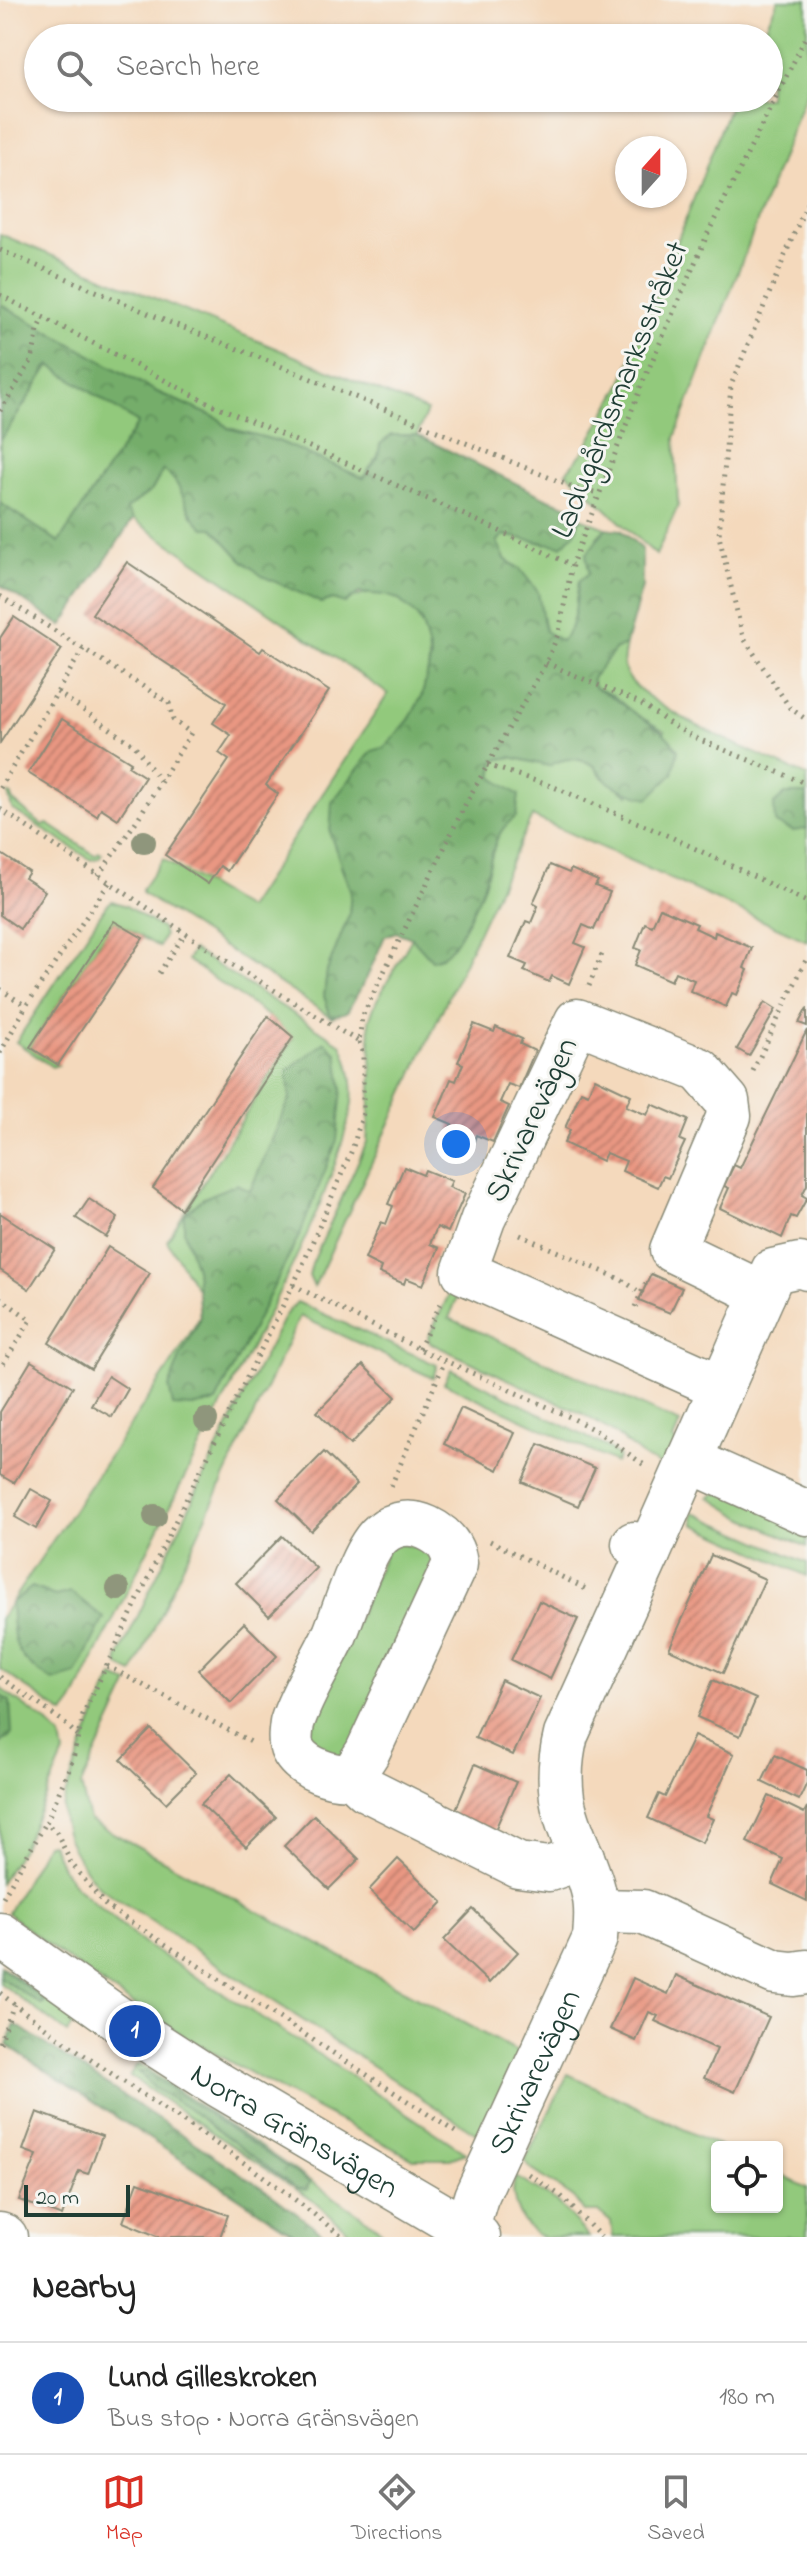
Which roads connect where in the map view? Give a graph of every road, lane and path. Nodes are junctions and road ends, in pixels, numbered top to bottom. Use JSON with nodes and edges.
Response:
{"nodes":[{"id":1,"x":807,"y":35,"type":"edge"},
{"id":2,"x":783,"y":83,"type":"edge"},
{"id":3,"x":768,"y":112,"type":"edge"},
{"id":4,"x":807,"y":203,"type":"edge"},
{"id":5,"x":0,"y":250,"type":"edge"},
{"id":6,"x":0,"y":295,"type":"edge"},
{"id":7,"x":44,"y":318,"type":"junction"},
{"id":8,"x":0,"y":411,"type":"edge"},
{"id":9,"x":600,"y":493,"type":"junction"},
{"id":10,"x":572,"y":565,"type":"junction"},
{"id":11,"x":0,"y":596,"type":"edge"},
{"id":12,"x":83,"y":649,"type":"junction"},
{"id":13,"x":546,"y":663,"type":"junction"},
{"id":14,"x":57,"y":692,"type":"junction"},
{"id":15,"x":807,"y":720,"type":"edge"},
{"id":16,"x":487,"y":765,"type":"junction"},
{"id":17,"x":160,"y":781,"type":"junction"},
{"id":18,"x":807,"y":784,"type":"edge"},
{"id":19,"x":0,"y":788,"type":"edge"},
{"id":20,"x":0,"y":809,"type":"edge"},
{"id":21,"x":98,"y":876,"type":"junction"},
{"id":22,"x":109,"y":883,"type":"junction"},
{"id":23,"x":807,"y":902,"type":"edge"},
{"id":24,"x":185,"y":934,"type":"junction"},
{"id":25,"x":807,"y":958,"type":"edge"},
{"id":26,"x":159,"y":973,"type":"dead end"},
{"id":27,"x":0,"y":989,"type":"edge"},
{"id":28,"x":26,"y":1006,"type":"junction"},
{"id":29,"x":0,"y":1053,"type":"edge"},
{"id":30,"x":727,"y":1101,"type":"junction"},
{"id":31,"x":483,"y":1219,"type":"junction"},
{"id":32,"x":672,"y":1250,"type":"junction"},
{"id":33,"x":807,"y":1268,"type":"edge"},
{"id":34,"x":464,"y":1272,"type":"junction"},
{"id":35,"x":293,"y":1285,"type":"dead end"},
{"id":36,"x":641,"y":1293,"type":"junction"},
{"id":37,"x":763,"y":1294,"type":"junction"},
{"id":38,"x":0,"y":1298,"type":"edge"},
{"id":39,"x":620,"y":1341,"type":"junction"},
{"id":40,"x":419,"y":1349,"type":"junction"},
{"id":41,"x":445,"y":1361,"type":"junction"},
{"id":42,"x":0,"y":1369,"type":"edge"},
{"id":43,"x":721,"y":1387,"type":"junction"},
{"id":44,"x":683,"y":1473,"type":"junction"},
{"id":45,"x":807,"y":1513,"type":"edge"},
{"id":46,"x":391,"y":1527,"type":"junction"},
{"id":47,"x":454,"y":1552,"type":"junction"},
{"id":48,"x":625,"y":1609,"type":"junction"},
{"id":49,"x":107,"y":1666,"type":"dead end"},
{"id":50,"x":0,"y":1677,"type":"edge"},
{"id":51,"x":78,"y":1736,"type":"dead end"},
{"id":52,"x":293,"y":1750,"type":"junction"},
{"id":53,"x":352,"y":1776,"type":"junction"},
{"id":54,"x":46,"y":1823,"type":"dead end"},
{"id":55,"x":582,"y":1857,"type":"junction"},
{"id":56,"x":0,"y":1901,"type":"edge"},
{"id":57,"x":597,"y":1911,"type":"junction"},
{"id":58,"x":0,"y":1935,"type":"edge"},
{"id":59,"x":807,"y":1972,"type":"edge"},
{"id":60,"x":0,"y":1993,"type":"edge"},
{"id":61,"x":14,"y":2004,"type":"junction"},
{"id":62,"x":0,"y":2043,"type":"edge"},
{"id":63,"x":469,"y":2235,"type":"edge"},
{"id":64,"x":342,"y":2237,"type":"edge"}],
"edges":[{"from":1,"to":2,"type":"path","name":"Ladugårdsmarksstråket"},
{"from":3,"to":9,"type":"path","name":"Ladugårdsmarksstråket"},
{"from":4,"to":15,"type":"path"},
{"from":5,"to":9,"type":"path"},
{"from":6,"to":7,"type":"path"},
{"from":7,"to":8,"type":"path"},
{"from":7,"to":10,"type":"path"},
{"from":9,"to":10,"type":"path","name":"Ladugårdsmarksstråket"},
{"from":10,"to":13,"type":"path","name":"Ladugårdsmarksstråket"},
{"from":11,"to":12,"type":"path"},
{"from":12,"to":14,"type":"path"},
{"from":12,"to":17,"type":"path"},
{"from":13,"to":16,"type":"path","name":"Ladugårdsmarksstråket"},
{"from":13,"to":18,"type":"path"},
{"from":14,"to":17,"type":"path"},
{"from":14,"to":19,"type":"path"},
{"from":16,"to":23,"type":"path"},
{"from":16,"to":24,"type":"path","name":"Ladugårdsmarksstråket"},
{"from":17,"to":21,"type":"path"},
{"from":20,"to":21,"type":"path"},
{"from":21,"to":22,"type":"path"},
{"from":22,"to":24,"type":"path"},
{"from":22,"to":28,"type":"path"},
{"from":24,"to":26,"type":"path"},
{"from":25,"to":30,"type":"path"},
{"from":27,"to":28,"type":"path"},
{"from":28,"to":29,"type":"path"},
{"from":30,"to":31,"type":"street","name":"Skrivarevägen"},
{"from":30,"to":32,"type":"street"},
{"from":31,"to":34,"type":"street","name":"Skrivarevägen"},
{"from":31,"to":36,"type":"path"},
{"from":32,"to":36,"type":"path"},
{"from":32,"to":37,"type":"street"},
{"from":33,"to":37,"type":"street","name":"Skrivarevägen"},
{"from":34,"to":39,"type":"street"},
{"from":34,"to":40,"type":"path"},
{"from":35,"to":40,"type":"path"},
{"from":36,"to":39,"type":"path"},
{"from":37,"to":43,"type":"street","name":"Skrivarevägen"},
{"from":38,"to":42,"type":"path"},
{"from":39,"to":43,"type":"street"},
{"from":40,"to":41,"type":"path"},
{"from":41,"to":44,"type":"path"},
{"from":41,"to":46,"type":"path"},
{"from":43,"to":44,"type":"street","name":"Skrivarevägen"},
{"from":44,"to":45,"type":"street"},
{"from":44,"to":48,"type":"street","name":"Skrivarevägen"},
{"from":46,"to":47,"type":"street"},
{"from":46,"to":52,"type":"street"},
{"from":47,"to":48,"type":"path"},
{"from":47,"to":53,"type":"street"},
{"from":48,"to":55,"type":"street","name":"Skrivarevägen"},
{"from":49,"to":52,"type":"path"},
{"from":50,"to":51,"type":"path"},
{"from":52,"to":53,"type":"street"},
{"from":53,"to":55,"type":"street"},
{"from":54,"to":56,"type":"path"},
{"from":55,"to":57,"type":"street","name":"Skrivarevägen"},
{"from":57,"to":59,"type":"street"},
{"from":57,"to":63,"type":"street","name":"Skrivarevägen"},
{"from":58,"to":63,"type":"street","name":"Norra Gränsvägen"},
{"from":60,"to":61,"type":"path"},
{"from":61,"to":62,"type":"path"},
{"from":61,"to":64,"type":"path"}]}
